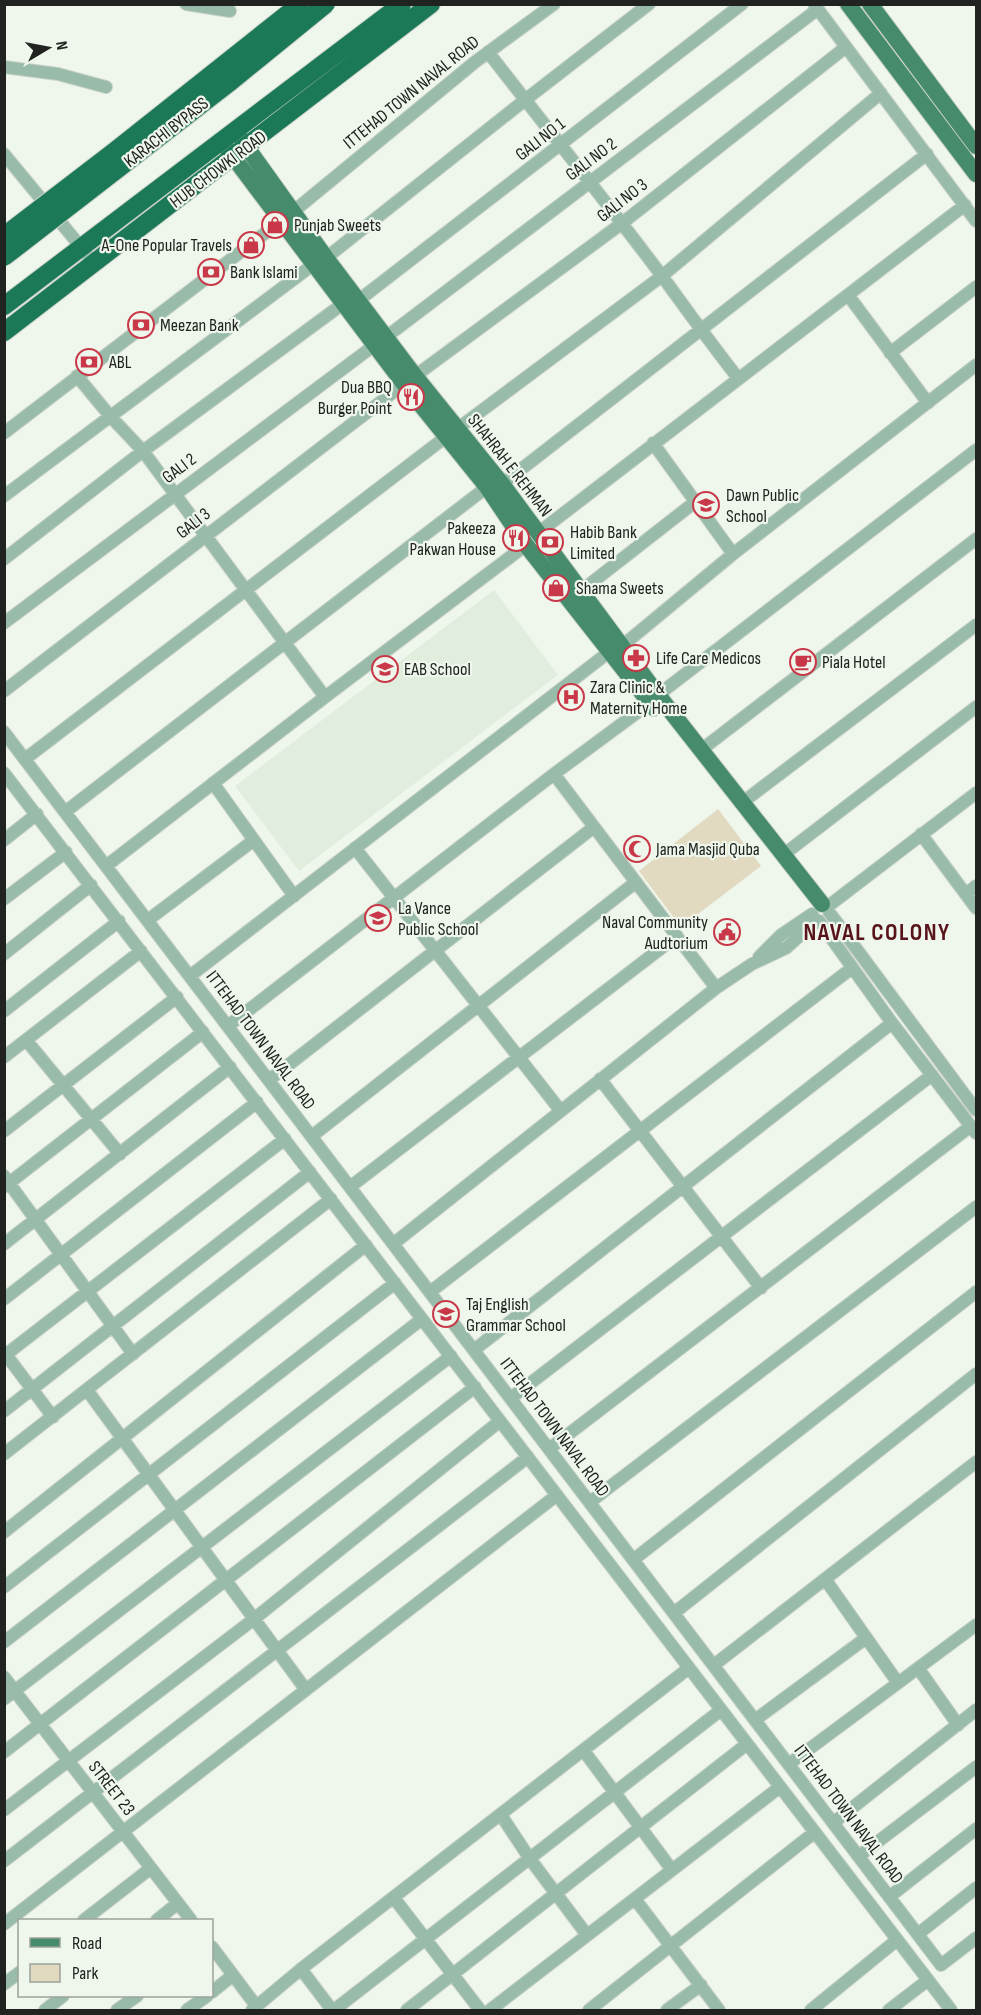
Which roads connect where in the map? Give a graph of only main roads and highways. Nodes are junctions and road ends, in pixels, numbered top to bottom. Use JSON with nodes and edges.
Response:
{"nodes":[{"id":1,"x":300,"y":4,"type":"edge"},
{"id":2,"x":326,"y":4,"type":"edge"},
{"id":3,"x":402,"y":4,"type":"edge"},
{"id":4,"x":431,"y":4,"type":"edge"},
{"id":5,"x":848,"y":4,"type":"edge"},
{"id":6,"x":870,"y":4,"type":"edge"},
{"id":7,"x":229,"y":137,"type":"junction"},
{"id":8,"x":976,"y":146,"type":"edge"},
{"id":9,"x":240,"y":152,"type":"junction"},
{"id":10,"x":976,"y":174,"type":"edge"},
{"id":11,"x":4,"y":236,"type":"edge"},
{"id":12,"x":4,"y":257,"type":"edge"},
{"id":13,"x":4,"y":306,"type":"edge"},
{"id":14,"x":4,"y":332,"type":"edge"},
{"id":15,"x":531,"y":539,"type":"junction"},
{"id":16,"x":615,"y":649,"type":"junction"},
{"id":17,"x":654,"y":699,"type":"junction"}],
"edges":[{"from":1,"to":11,"type":"highway","name":"KARACHI BYPASS","bridge":true},
{"from":2,"to":12,"type":"highway","name":"KARACHI BYPASS","bridge":true},
{"from":3,"to":7,"type":"highway"},
{"from":4,"to":9,"type":"highway","name":"HUB CHOWKI ROAD"},
{"from":5,"to":10,"type":"main road"},
{"from":6,"to":8,"type":"main road"},
{"from":7,"to":9,"type":"main road","name":"SHAHRAH E REHMAN"},
{"from":7,"to":13,"type":"highway"},
{"from":9,"to":14,"type":"highway","name":"HUB CHOWKI ROAD"},
{"from":9,"to":15,"type":"main road","name":"SHAHRAH E REHMAN"},
{"from":15,"to":16,"type":"main road","name":"SHAHRAH E REHMAN"},
{"from":15,"to":16,"type":"main road","name":"SHAHRAH E REHMAN"},
{"from":16,"to":17,"type":"main road","name":"SHAHRAH E REHMAN"},
{"from":17,"to":17,"type":"main road","name":"SHAHRAH E REHMAN"}]}
